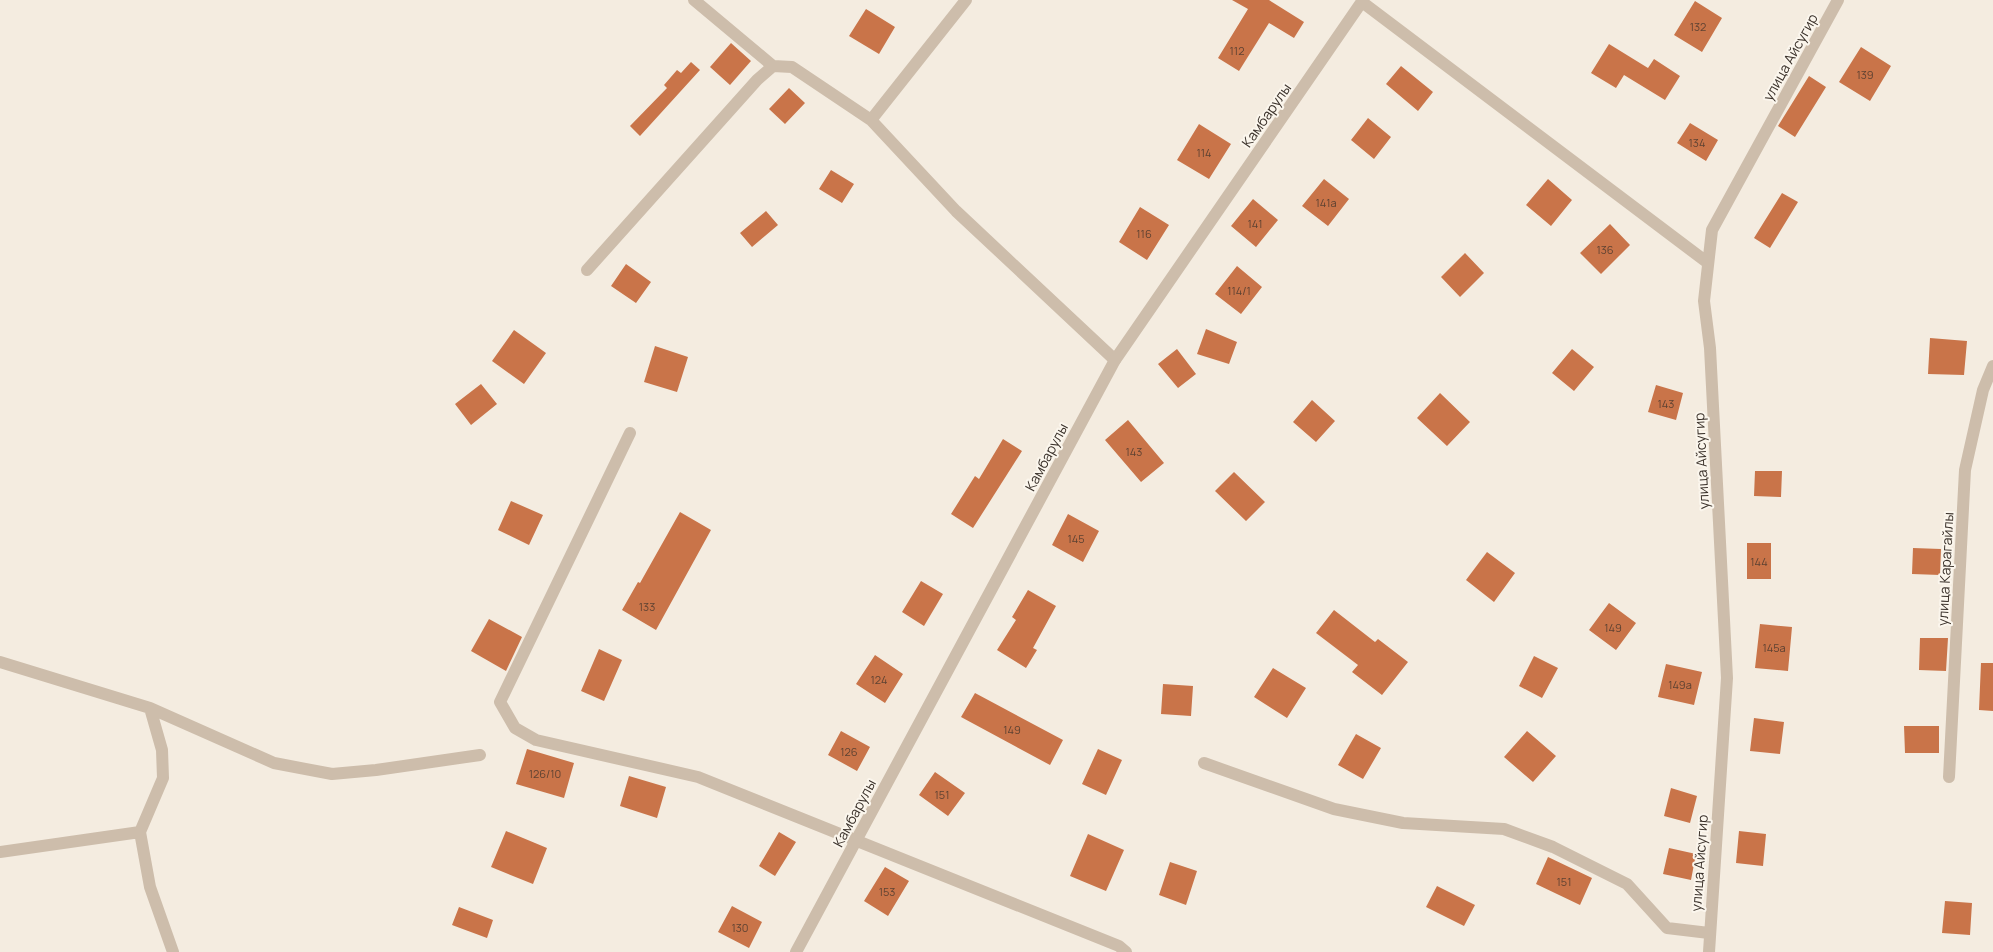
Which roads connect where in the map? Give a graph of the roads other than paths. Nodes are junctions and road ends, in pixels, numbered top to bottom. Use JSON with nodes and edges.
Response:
{"nodes":[{"id":1,"x":694,"y":0,"type":"edge"},
{"id":2,"x":966,"y":0,"type":"edge"},
{"id":3,"x":1838,"y":0,"type":"edge"},
{"id":4,"x":1362,"y":1,"type":"edge"},
{"id":5,"x":773,"y":66,"type":"junction"},
{"id":6,"x":871,"y":120,"type":"junction"},
{"id":7,"x":1708,"y":263,"type":"junction"},
{"id":8,"x":588,"y":270,"type":"dead end"},
{"id":9,"x":1115,"y":360,"type":"junction"},
{"id":10,"x":1993,"y":366,"type":"edge"},
{"id":11,"x":630,"y":433,"type":"dead end"},
{"id":12,"x":0,"y":662,"type":"edge"},
{"id":13,"x":150,"y":708,"type":"junction"},
{"id":14,"x":480,"y":755,"type":"dead end"},
{"id":15,"x":1204,"y":763,"type":"dead end"},
{"id":16,"x":1949,"y":777,"type":"dead end"},
{"id":17,"x":140,"y":832,"type":"junction"},
{"id":18,"x":857,"y":840,"type":"junction"},
{"id":19,"x":0,"y":852,"type":"edge"},
{"id":20,"x":1709,"y":933,"type":"junction"},
{"id":21,"x":173,"y":952,"type":"edge"},
{"id":22,"x":796,"y":952,"type":"edge"},
{"id":23,"x":1126,"y":952,"type":"edge"},
{"id":24,"x":1709,"y":952,"type":"edge"}],
"edges":[{"from":1,"to":5,"type":"street"},
{"from":2,"to":6,"type":"street"},
{"from":3,"to":7,"type":"street","name":"улица Айсугир"},
{"from":4,"to":7,"type":"street"},
{"from":4,"to":9,"type":"street","name":"Камбарулы"},
{"from":5,"to":6,"type":"street"},
{"from":5,"to":8,"type":"street"},
{"from":6,"to":9,"type":"street"},
{"from":7,"to":20,"type":"street","name":"улица Айсугир"},
{"from":9,"to":18,"type":"street","name":"Камбарулы"},
{"from":10,"to":16,"type":"street","name":"улица Карагайлы"},
{"from":11,"to":18,"type":"street"},
{"from":12,"to":13,"type":"street"},
{"from":13,"to":14,"type":"street"},
{"from":13,"to":17,"type":"street"},
{"from":15,"to":20,"type":"street"},
{"from":17,"to":19,"type":"street"},
{"from":17,"to":21,"type":"street"},
{"from":18,"to":22,"type":"street","name":"Камбарулы"},
{"from":18,"to":23,"type":"street"},
{"from":20,"to":24,"type":"street","name":"улица Айсугир"}]}
